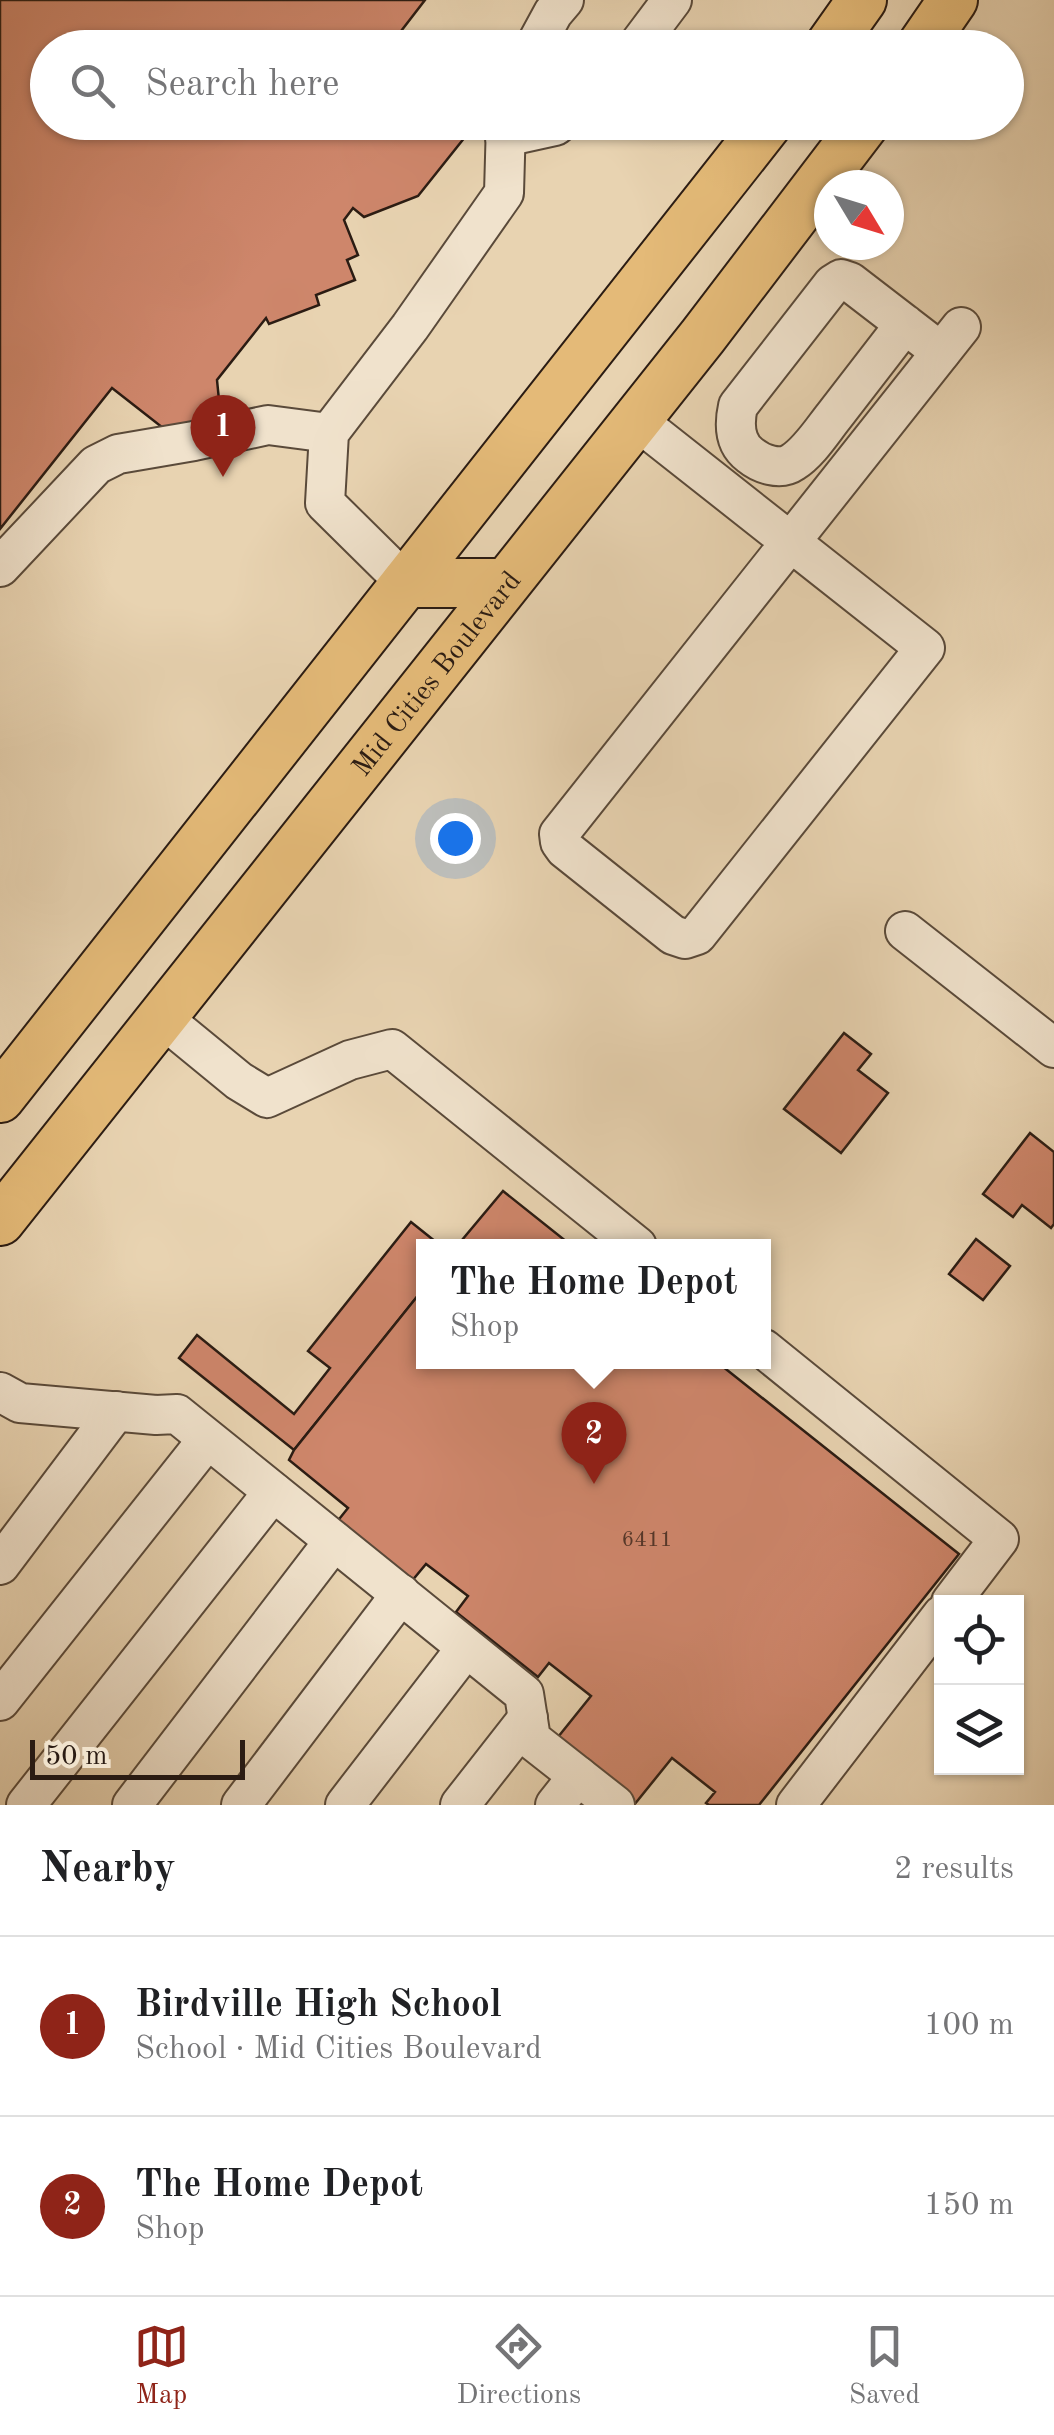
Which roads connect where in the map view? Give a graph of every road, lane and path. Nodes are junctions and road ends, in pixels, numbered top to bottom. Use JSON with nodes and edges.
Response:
{"nodes":[{"id":1,"x":564,"y":0,"type":"edge"},
{"id":2,"x":672,"y":0,"type":"edge"},
{"id":3,"x":862,"y":0,"type":"edge"},
{"id":4,"x":951,"y":1,"type":"edge"},
{"id":5,"x":544,"y":30,"type":"edge"},
{"id":6,"x":650,"y":30,"type":"edge"},
{"id":7,"x":841,"y":30,"type":"edge"},
{"id":8,"x":932,"y":30,"type":"edge"},
{"id":9,"x":506,"y":140,"type":"edge"},
{"id":10,"x":754,"y":140,"type":"edge"},
{"id":11,"x":852,"y":140,"type":"edge"},
{"id":12,"x":905,"y":324,"type":"junction"},
{"id":13,"x":636,"y":420,"type":"junction"},
{"id":14,"x":329,"y":433,"type":"junction"},
{"id":15,"x":792,"y":543,"type":"junction"},
{"id":16,"x":0,"y":567,"type":"edge"},
{"id":17,"x":406,"y":583,"type":"junction"},
{"id":18,"x":506,"y":584,"type":"junction"},
{"id":19,"x":905,"y":931,"type":"dead end"},
{"id":20,"x":162,"y":1017,"type":"junction"},
{"id":21,"x":1054,"y":1048,"type":"edge"},
{"id":22,"x":0,"y":1098,"type":"edge"},
{"id":23,"x":0,"y":1221,"type":"edge"},
{"id":24,"x":628,"y":1239,"type":"edge"},
{"id":25,"x":771,"y":1356,"type":"edge"},
{"id":26,"x":0,"y":1392,"type":"edge"},
{"id":27,"x":116,"y":1411,"type":"junction"},
{"id":28,"x":207,"y":1440,"type":"junction"},
{"id":29,"x":274,"y":1492,"type":"junction"},
{"id":30,"x":334,"y":1541,"type":"junction"},
{"id":31,"x":0,"y":1565,"type":"edge"},
{"id":32,"x":401,"y":1594,"type":"junction"},
{"id":33,"x":956,"y":1595,"type":"edge"},
{"id":34,"x":934,"y":1625,"type":"edge"},
{"id":35,"x":466,"y":1648,"type":"junction"},
{"id":36,"x":0,"y":1702,"type":"edge"},
{"id":37,"x":528,"y":1718,"type":"junction"},
{"id":38,"x":566,"y":1791,"type":"edge"},
{"id":39,"x":26,"y":1805,"type":"edge"},
{"id":40,"x":132,"y":1805,"type":"edge"},
{"id":41,"x":241,"y":1805,"type":"edge"},
{"id":42,"x":345,"y":1805,"type":"edge"},
{"id":43,"x":460,"y":1805,"type":"edge"},
{"id":44,"x":615,"y":1805,"type":"edge"},
{"id":45,"x":796,"y":1805,"type":"edge"}],
"edges":[{"from":1,"to":5,"type":"lane"},
{"from":2,"to":6,"type":"lane"},
{"from":3,"to":7,"type":"main road"},
{"from":4,"to":8,"type":"main road"},
{"from":9,"to":14,"type":"lane"},
{"from":10,"to":17,"type":"main road"},
{"from":11,"to":13,"type":"main road","name":"Mid Cities Boulevard"},
{"from":12,"to":12,"type":"lane"},
{"from":12,"to":15,"type":"lane"},
{"from":13,"to":15,"type":"lane"},
{"from":13,"to":18,"type":"main road","name":"Mid Cities Boulevard"},
{"from":14,"to":16,"type":"lane"},
{"from":14,"to":17,"type":"lane"},
{"from":15,"to":15,"type":"lane"},
{"from":17,"to":18,"type":"main road"},
{"from":17,"to":22,"type":"main road"},
{"from":18,"to":20,"type":"main road","name":"Mid Cities Boulevard"},
{"from":19,"to":21,"type":"lane"},
{"from":20,"to":23,"type":"main road","name":"Mid Cities Boulevard"},
{"from":20,"to":24,"type":"lane"},
{"from":25,"to":33,"type":"lane"},
{"from":26,"to":27,"type":"lane"},
{"from":27,"to":28,"type":"lane"},
{"from":27,"to":31,"type":"lane"},
{"from":28,"to":29,"type":"lane"},
{"from":28,"to":36,"type":"lane"},
{"from":29,"to":30,"type":"lane"},
{"from":29,"to":39,"type":"lane"},
{"from":30,"to":32,"type":"lane"},
{"from":30,"to":40,"type":"lane"},
{"from":32,"to":35,"type":"lane"},
{"from":32,"to":41,"type":"lane"},
{"from":34,"to":45,"type":"lane"},
{"from":35,"to":37,"type":"lane"},
{"from":35,"to":42,"type":"lane"},
{"from":37,"to":38,"type":"lane"},
{"from":37,"to":43,"type":"lane"},
{"from":38,"to":44,"type":"lane"}]}
